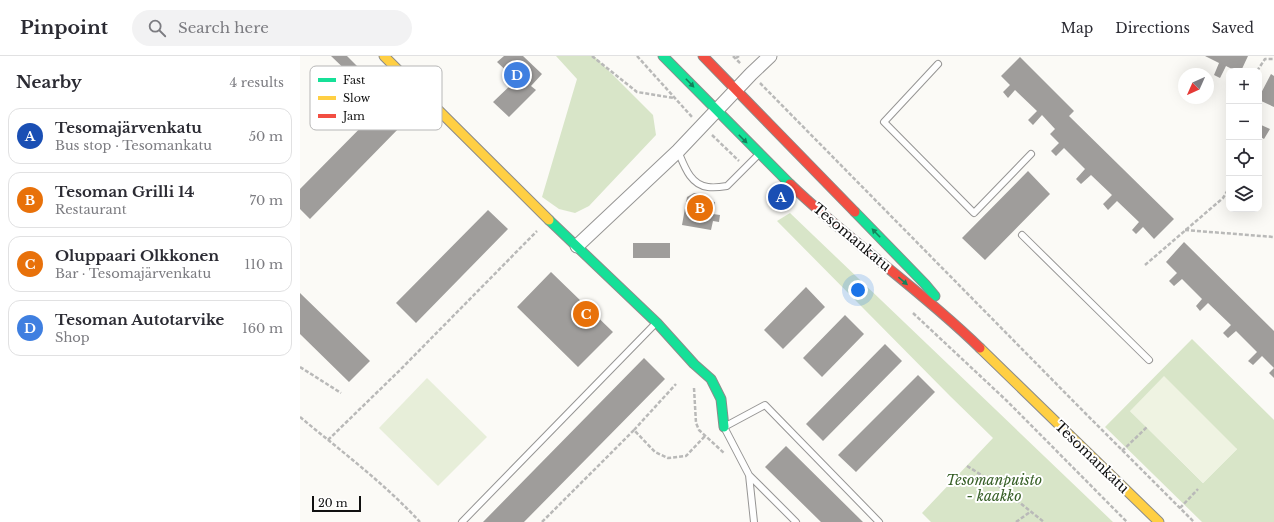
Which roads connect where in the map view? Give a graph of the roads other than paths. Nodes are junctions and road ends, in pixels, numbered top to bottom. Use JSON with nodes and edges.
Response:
{"nodes":[{"id":1,"x":384,"y":56,"type":"edge"},
{"id":2,"x":663,"y":56,"type":"edge"},
{"id":3,"x":703,"y":56,"type":"edge"},
{"id":4,"x":770,"y":56,"type":"edge"},
{"id":5,"x":938,"y":64,"type":"dead end"},
{"id":6,"x":394,"y":66,"type":"edge"},
{"id":7,"x":737,"y":90,"type":"junction"},
{"id":8,"x":716,"y":111,"type":"junction"},
{"id":9,"x":442,"y":114,"type":"edge"},
{"id":10,"x":678,"y":151,"type":"junction"},
{"id":11,"x":759,"y":154,"type":"junction"},
{"id":12,"x":1031,"y":154,"type":"dead end"},
{"id":13,"x":1022,"y":235,"type":"dead end"},
{"id":14,"x":577,"y":246,"type":"junction"},
{"id":15,"x":657,"y":323,"type":"junction"},
{"id":16,"x":958,"y":325,"type":"junction"},
{"id":17,"x":1149,"y":360,"type":"dead end"},
{"id":18,"x":724,"y":427,"type":"junction"},
{"id":19,"x":748,"y":475,"type":"junction"},
{"id":20,"x":462,"y":522,"type":"edge"},
{"id":21,"x":754,"y":522,"type":"edge"},
{"id":22,"x":796,"y":522,"type":"edge"},
{"id":23,"x":879,"y":522,"type":"edge"},
{"id":24,"x":1158,"y":522,"type":"edge"}],
"edges":[{"from":1,"to":6,"type":"main road"},
{"from":2,"to":8,"type":"main road","name":"Tesomankatu","one_way":true},
{"from":3,"to":7,"type":"main road","name":"Tesomankatu"},
{"from":4,"to":7,"type":"street"},
{"from":5,"to":12,"type":"lane"},
{"from":7,"to":8,"type":"street"},
{"from":16,"to":7,"type":"main road","name":"Tesomankatu","one_way":true},
{"from":8,"to":10,"type":"street"},
{"from":8,"to":11,"type":"main road","name":"Tesomankatu","one_way":true},
{"from":9,"to":14,"type":"main road"},
{"from":10,"to":11,"type":"lane"},
{"from":10,"to":14,"type":"street"},
{"from":11,"to":16,"type":"main road","name":"Tesomankatu","one_way":true},
{"from":13,"to":17,"type":"lane"},
{"from":14,"to":15,"type":"main road"},
{"from":15,"to":18,"type":"main road"},
{"from":15,"to":20,"type":"lane"},
{"from":16,"to":24,"type":"main road","name":"Tesomankatu"},
{"from":18,"to":19,"type":"lane"},
{"from":18,"to":23,"type":"lane"},
{"from":19,"to":21,"type":"lane"},
{"from":19,"to":22,"type":"lane"}]}
